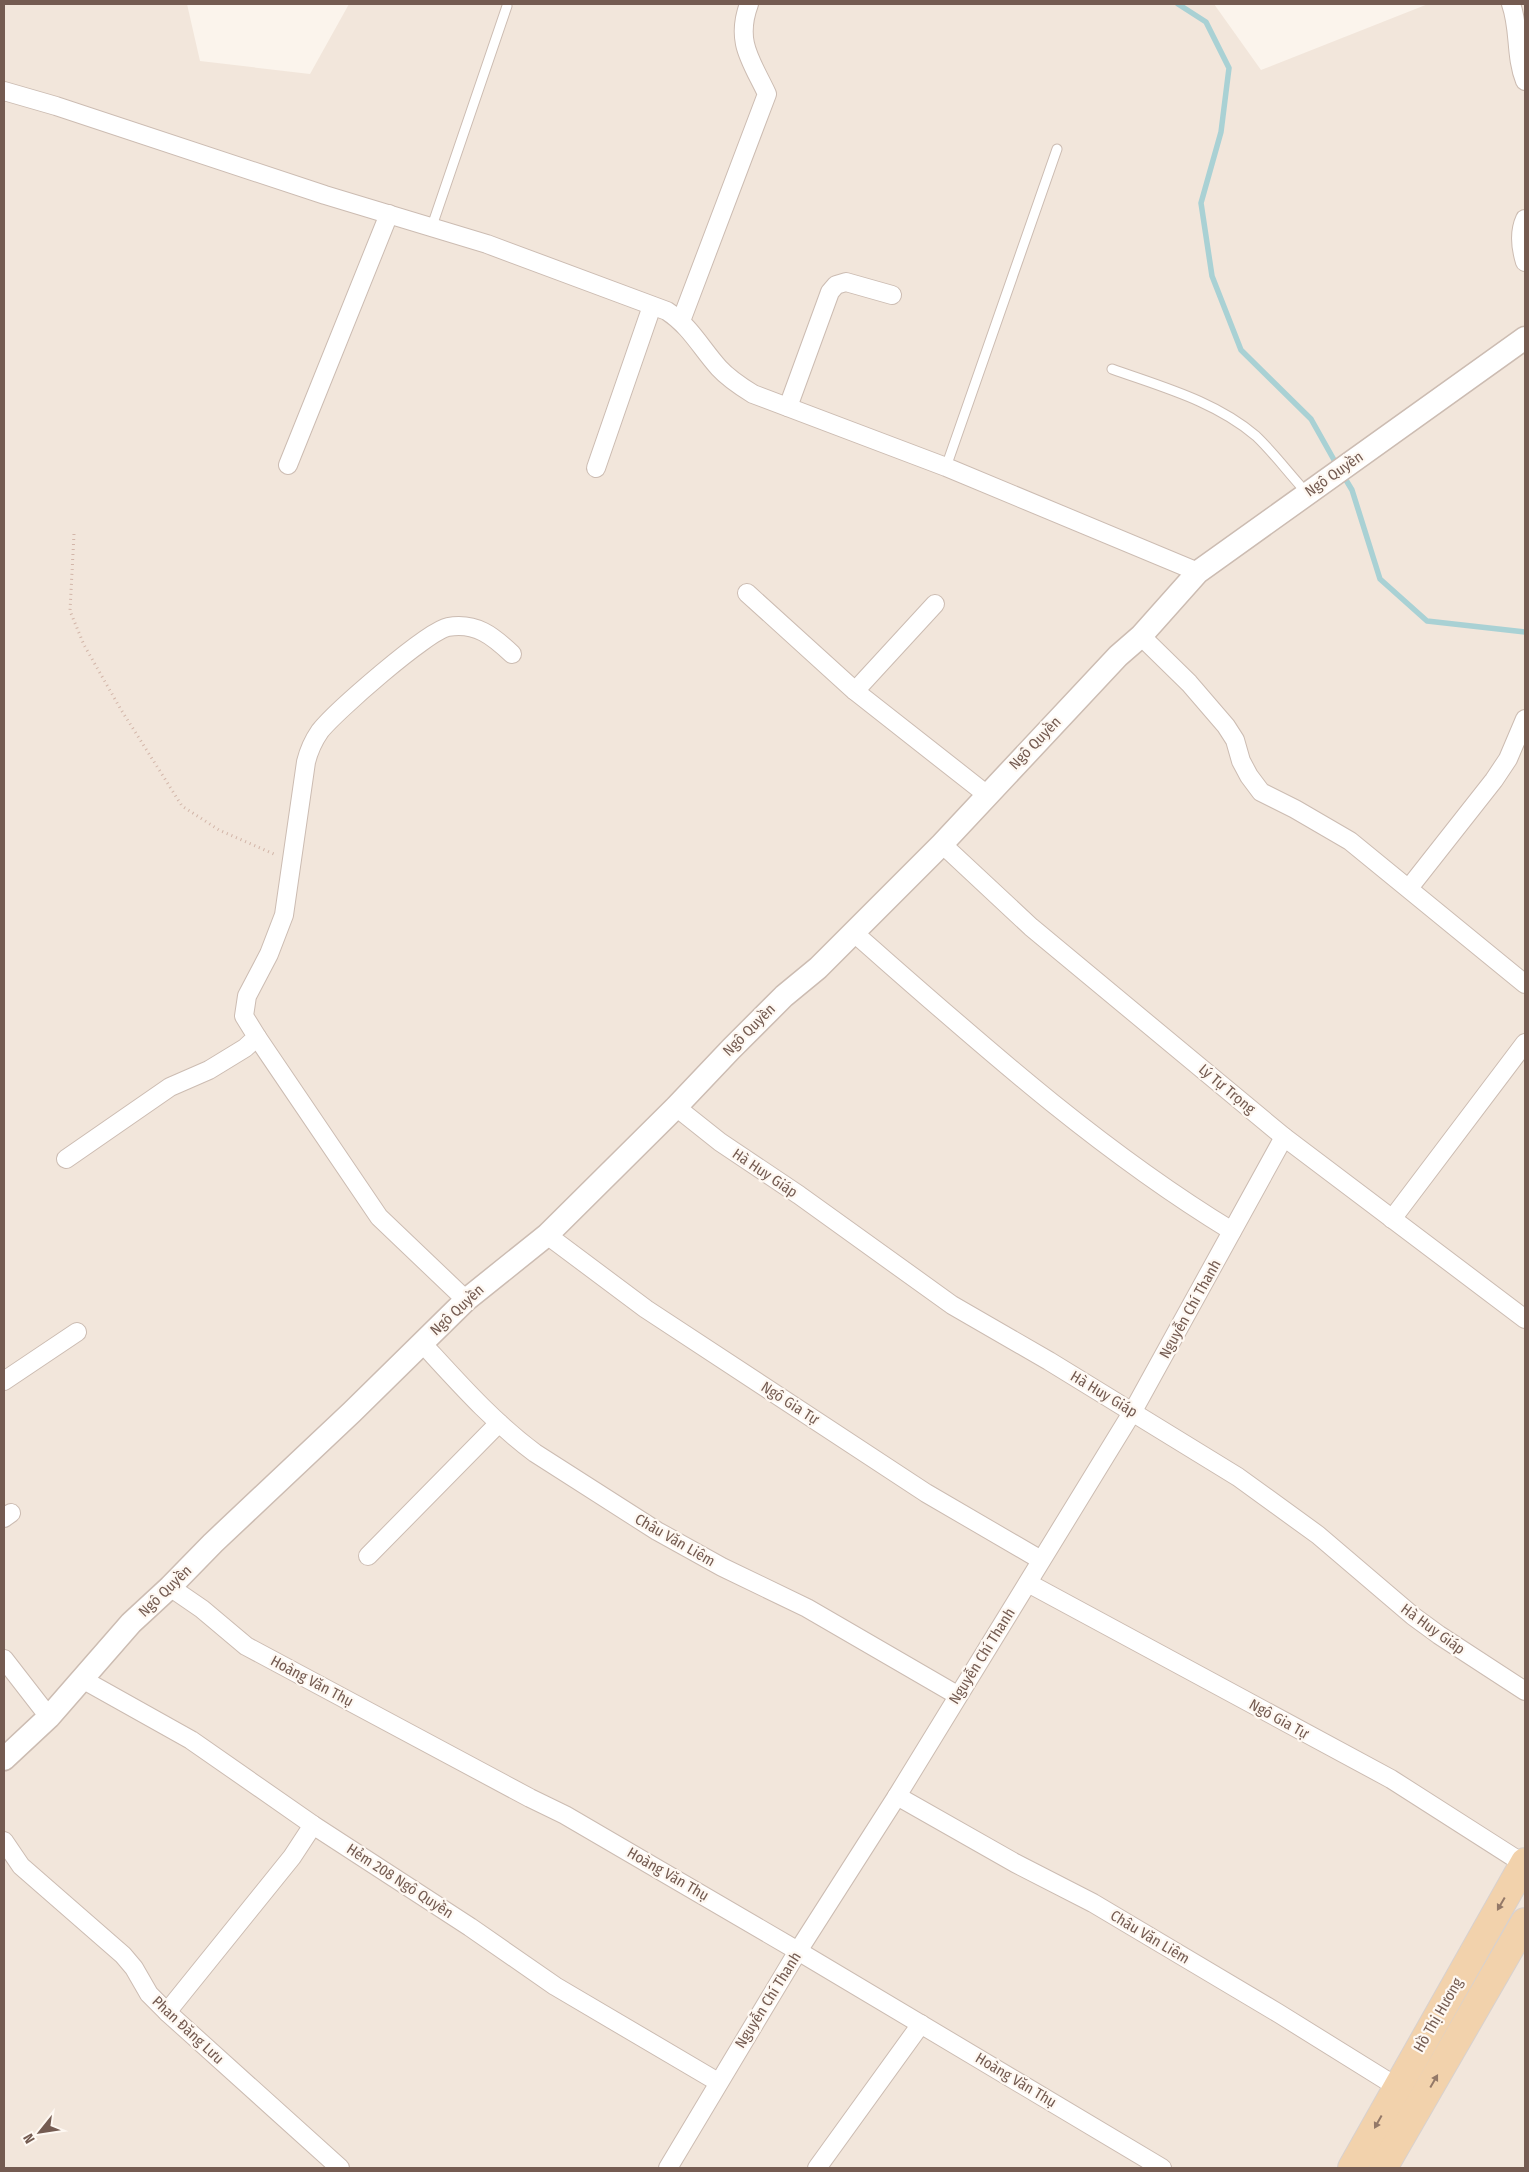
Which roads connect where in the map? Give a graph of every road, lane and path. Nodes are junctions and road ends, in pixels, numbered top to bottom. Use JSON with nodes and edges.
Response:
{"nodes":[{"id":1,"x":749,"y":4,"type":"edge"},
{"id":2,"x":1510,"y":4,"type":"edge"},
{"id":3,"x":507,"y":6,"type":"dead end"},
{"id":4,"x":1525,"y":81,"type":"edge"},
{"id":5,"x":4,"y":90,"type":"edge"},
{"id":6,"x":1057,"y":149,"type":"dead end"},
{"id":7,"x":389,"y":214,"type":"junction"},
{"id":8,"x":1525,"y":219,"type":"edge"},
{"id":9,"x":432,"y":226,"type":"junction"},
{"id":10,"x":1525,"y":262,"type":"edge"},
{"id":11,"x":892,"y":296,"type":"dead end"},
{"id":12,"x":652,"y":306,"type":"junction"},
{"id":13,"x":681,"y":321,"type":"junction"},
{"id":14,"x":1525,"y":338,"type":"edge"},
{"id":15,"x":1112,"y":369,"type":"dead end"},
{"id":16,"x":788,"y":407,"type":"junction"},
{"id":17,"x":288,"y":465,"type":"dead end"},
{"id":18,"x":946,"y":467,"type":"junction"},
{"id":19,"x":596,"y":468,"type":"dead end"},
{"id":20,"x":1307,"y":493,"type":"junction"},
{"id":21,"x":74,"y":534,"type":"dead end"},
{"id":22,"x":1198,"y":572,"type":"junction"},
{"id":23,"x":747,"y":593,"type":"dead end"},
{"id":24,"x":935,"y":604,"type":"dead end"},
{"id":25,"x":1141,"y":636,"type":"junction"},
{"id":26,"x":512,"y":654,"type":"dead end"},
{"id":27,"x":856,"y":691,"type":"junction"},
{"id":28,"x":1525,"y":719,"type":"edge"},
{"id":29,"x":986,"y":794,"type":"junction"},
{"id":30,"x":942,"y":844,"type":"junction"},
{"id":31,"x":292,"y":864,"type":"junction"},
{"id":32,"x":1409,"y":888,"type":"junction"},
{"id":33,"x":853,"y":932,"type":"junction"},
{"id":34,"x":1525,"y":984,"type":"edge"},
{"id":35,"x":258,"y":1038,"type":"junction"},
{"id":36,"x":1525,"y":1043,"type":"edge"},
{"id":37,"x":676,"y":1107,"type":"junction"},
{"id":38,"x":1284,"y":1138,"type":"junction"},
{"id":39,"x":66,"y":1159,"type":"dead end"},
{"id":40,"x":1392,"y":1219,"type":"junction"},
{"id":41,"x":1232,"y":1231,"type":"junction"},
{"id":42,"x":547,"y":1235,"type":"junction"},
{"id":43,"x":466,"y":1300,"type":"junction"},
{"id":44,"x":1525,"y":1319,"type":"edge"},
{"id":45,"x":77,"y":1332,"type":"dead end"},
{"id":46,"x":422,"y":1343,"type":"junction"},
{"id":47,"x":4,"y":1381,"type":"edge"},
{"id":48,"x":1133,"y":1411,"type":"junction"},
{"id":49,"x":499,"y":1423,"type":"junction"},
{"id":50,"x":368,"y":1556,"type":"dead end"},
{"id":51,"x":1041,"y":1560,"type":"junction"},
{"id":52,"x":1028,"y":1583,"type":"junction"},
{"id":53,"x":170,"y":1587,"type":"junction"},
{"id":54,"x":4,"y":1660,"type":"edge"},
{"id":55,"x":82,"y":1679,"type":"junction"},
{"id":56,"x":1525,"y":1691,"type":"edge"},
{"id":57,"x":957,"y":1695,"type":"junction"},
{"id":58,"x":48,"y":1717,"type":"junction"},
{"id":59,"x":4,"y":1760,"type":"edge"},
{"id":60,"x":897,"y":1796,"type":"junction"},
{"id":61,"x":313,"y":1824,"type":"junction"},
{"id":62,"x":4,"y":1841,"type":"edge"},
{"id":63,"x":1525,"y":1863,"type":"edge"},
{"id":64,"x":1525,"y":1922,"type":"edge"},
{"id":65,"x":798,"y":1951,"type":"junction"},
{"id":66,"x":167,"y":2012,"type":"junction"},
{"id":67,"x":921,"y":2024,"type":"junction"},
{"id":68,"x":718,"y":2082,"type":"junction"},
{"id":69,"x":1397,"y":2086,"type":"junction"},
{"id":70,"x":340,"y":2168,"type":"edge"},
{"id":71,"x":668,"y":2168,"type":"edge"},
{"id":72,"x":817,"y":2168,"type":"edge"},
{"id":73,"x":1162,"y":2168,"type":"edge"},
{"id":74,"x":1352,"y":2168,"type":"edge"},
{"id":75,"x":1383,"y":2168,"type":"edge"}],
"edges":[{"from":1,"to":13,"type":"street"},
{"from":2,"to":4,"type":"street"},
{"from":3,"to":9,"type":"lane"},
{"from":5,"to":7,"type":"street"},
{"from":6,"to":18,"type":"lane"},
{"from":7,"to":9,"type":"street"},
{"from":7,"to":17,"type":"street"},
{"from":8,"to":10,"type":"street"},
{"from":9,"to":12,"type":"street"},
{"from":11,"to":16,"type":"street"},
{"from":12,"to":13,"type":"street"},
{"from":12,"to":19,"type":"street"},
{"from":13,"to":16,"type":"street"},
{"from":14,"to":20,"type":"street","name":"Ngô Quyền"},
{"from":15,"to":20,"type":"lane"},
{"from":16,"to":18,"type":"street"},
{"from":18,"to":22,"type":"street"},
{"from":20,"to":22,"type":"street","name":"Ngô Quyền"},
{"from":21,"to":31,"type":"path"},
{"from":22,"to":25,"type":"street","name":"Ngô Quyền"},
{"from":23,"to":27,"type":"street"},
{"from":24,"to":27,"type":"street"},
{"from":25,"to":29,"type":"street","name":"Ngô Quyền"},
{"from":25,"to":32,"type":"street"},
{"from":26,"to":31,"type":"street"},
{"from":27,"to":29,"type":"street"},
{"from":28,"to":32,"type":"street"},
{"from":29,"to":30,"type":"street","name":"Ngô Quyền"},
{"from":30,"to":33,"type":"street","name":"Ngô Quyền"},
{"from":30,"to":38,"type":"street","name":"Lý Tự Trọng"},
{"from":31,"to":35,"type":"street"},
{"from":32,"to":34,"type":"street"},
{"from":33,"to":37,"type":"street","name":"Ngô Quyền"},
{"from":33,"to":41,"type":"street"},
{"from":35,"to":39,"type":"street"},
{"from":35,"to":43,"type":"street"},
{"from":36,"to":40,"type":"street"},
{"from":37,"to":42,"type":"street","name":"Ngô Quyền"},
{"from":37,"to":48,"type":"street","name":"Hà Huy Giáp"},
{"from":38,"to":40,"type":"street","name":"Lý Tự Trọng"},
{"from":38,"to":41,"type":"street","name":"Nguyễn Chí Thanh"},
{"from":40,"to":44,"type":"street","name":"Lý Tự Trọng"},
{"from":41,"to":48,"type":"street","name":"Nguyễn Chí Thanh"},
{"from":42,"to":43,"type":"street","name":"Ngô Quyền"},
{"from":42,"to":51,"type":"street","name":"Ngô Gia Tự"},
{"from":43,"to":46,"type":"street","name":"Ngô Quyền"},
{"from":45,"to":47,"type":"street"},
{"from":46,"to":49,"type":"street","name":"Châu Văn Liêm"},
{"from":46,"to":53,"type":"street","name":"Ngô Quyền"},
{"from":48,"to":51,"type":"street","name":"Nguyễn Chí Thanh"},
{"from":48,"to":56,"type":"street","name":"Hà Huy Giáp"},
{"from":49,"to":50,"type":"street"},
{"from":49,"to":57,"type":"street","name":"Châu Văn Liêm"},
{"from":51,"to":52,"type":"street","name":"Nguyễn Chí Thanh"},
{"from":52,"to":57,"type":"street","name":"Nguyễn Chí Thanh"},
{"from":52,"to":63,"type":"street","name":"Ngô Gia Tự"},
{"from":53,"to":55,"type":"street","name":"Ngô Quyền"},
{"from":53,"to":65,"type":"street","name":"Hoàng Văn Thụ"},
{"from":54,"to":58,"type":"street"},
{"from":55,"to":58,"type":"street","name":"Ngô Quyền"},
{"from":55,"to":61,"type":"street","name":"Hẻm 208 Ngô Quyền"},
{"from":57,"to":60,"type":"street","name":"Nguyễn Chí Thanh"},
{"from":58,"to":59,"type":"street","name":"Ngô Quyền"},
{"from":60,"to":65,"type":"street","name":"Nguyễn Chí Thanh"},
{"from":60,"to":69,"type":"street","name":"Châu Văn Liêm"},
{"from":61,"to":66,"type":"street"},
{"from":61,"to":68,"type":"street","name":"Hẻm 208 Ngô Quyền"},
{"from":62,"to":66,"type":"street","name":"Phan Đăng Lưu"},
{"from":63,"to":69,"type":"main road","name":"Hồ Thị Hương","one_way":true},
{"from":75,"to":64,"type":"main road","name":"Hồ Thị Hương","one_way":true},
{"from":65,"to":67,"type":"street","name":"Hoàng Văn Thụ"},
{"from":65,"to":68,"type":"street","name":"Nguyễn Chí Thanh"},
{"from":66,"to":70,"type":"street","name":"Phan Đăng Lưu"},
{"from":67,"to":72,"type":"street"},
{"from":67,"to":73,"type":"street","name":"Hoàng Văn Thụ"},
{"from":68,"to":71,"type":"street","name":"Nguyễn Chí Thanh"},
{"from":69,"to":74,"type":"main road","name":"Hồ Thị Hương","one_way":true}]}
